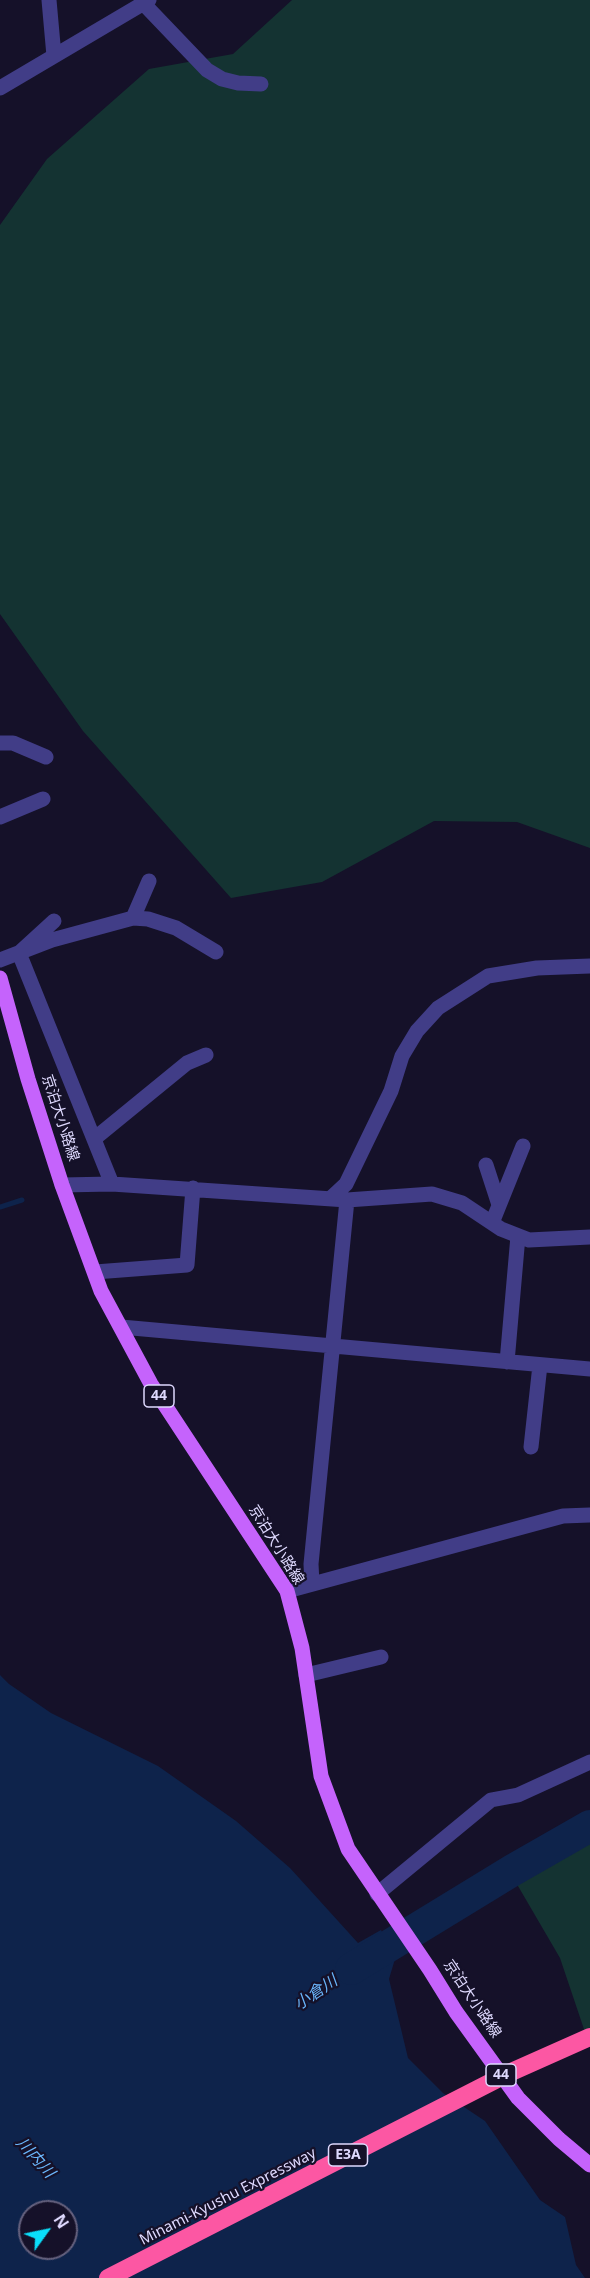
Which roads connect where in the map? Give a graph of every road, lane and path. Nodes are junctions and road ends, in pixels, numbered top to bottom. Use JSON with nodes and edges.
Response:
{"nodes":[{"id":1,"x":49,"y":0,"type":"edge"},
{"id":2,"x":146,"y":2,"type":"edge"},
{"id":3,"x":54,"y":56,"type":"junction"},
{"id":4,"x":261,"y":84,"type":"dead end"},
{"id":5,"x":0,"y":88,"type":"edge"},
{"id":6,"x":0,"y":743,"type":"edge"},
{"id":7,"x":46,"y":757,"type":"dead end"},
{"id":8,"x":43,"y":799,"type":"dead end"},
{"id":9,"x":0,"y":817,"type":"edge"},
{"id":10,"x":149,"y":881,"type":"dead end"},
{"id":11,"x":133,"y":918,"type":"junction"},
{"id":12,"x":54,"y":921,"type":"dead end"},
{"id":13,"x":216,"y":952,"type":"dead end"},
{"id":14,"x":19,"y":953,"type":"junction"},
{"id":15,"x":0,"y":960,"type":"edge"},
{"id":16,"x":590,"y":966,"type":"edge"},
{"id":17,"x":0,"y":978,"type":"edge"},
{"id":18,"x":206,"y":1055,"type":"dead end"},
{"id":19,"x":94,"y":1139,"type":"junction"},
{"id":20,"x":523,"y":1146,"type":"dead end"},
{"id":21,"x":486,"y":1165,"type":"dead end"},
{"id":22,"x":112,"y":1184,"type":"junction"},
{"id":23,"x":62,"y":1185,"type":"junction"},
{"id":24,"x":193,"y":1188,"type":"junction"},
{"id":25,"x":340,"y":1198,"type":"junction"},
{"id":26,"x":499,"y":1205,"type":"junction"},
{"id":27,"x":492,"y":1223,"type":"junction"},
{"id":28,"x":518,"y":1236,"type":"junction"},
{"id":29,"x":590,"y":1237,"type":"edge"},
{"id":30,"x":95,"y":1272,"type":"junction"},
{"id":31,"x":121,"y":1328,"type":"junction"},
{"id":32,"x":333,"y":1346,"type":"junction"},
{"id":33,"x":507,"y":1362,"type":"junction"},
{"id":34,"x":540,"y":1365,"type":"junction"},
{"id":35,"x":590,"y":1369,"type":"edge"},
{"id":36,"x":531,"y":1447,"type":"dead end"},
{"id":37,"x":590,"y":1515,"type":"edge"},
{"id":38,"x":312,"y":1583,"type":"junction"},
{"id":39,"x":287,"y":1591,"type":"junction"},
{"id":40,"x":381,"y":1657,"type":"dead end"},
{"id":41,"x":306,"y":1675,"type":"junction"},
{"id":42,"x":590,"y":1762,"type":"edge"},
{"id":43,"x":376,"y":1893,"type":"junction"},
{"id":44,"x":590,"y":2037,"type":"edge"},
{"id":45,"x":590,"y":2165,"type":"edge"},
{"id":46,"x":108,"y":2278,"type":"edge"}],
"edges":[{"from":1,"to":3,"type":"street"},
{"from":2,"to":3,"type":"street"},
{"from":2,"to":4,"type":"street"},
{"from":3,"to":5,"type":"street"},
{"from":6,"to":7,"type":"street"},
{"from":8,"to":9,"type":"street"},
{"from":10,"to":11,"type":"street"},
{"from":11,"to":13,"type":"street"},
{"from":11,"to":14,"type":"street"},
{"from":12,"to":14,"type":"street"},
{"from":14,"to":15,"type":"street"},
{"from":14,"to":19,"type":"street"},
{"from":16,"to":25,"type":"street"},
{"from":17,"to":23,"type":"main road","name":"京泊大小路線","number":"44"},
{"from":18,"to":19,"type":"street"},
{"from":19,"to":22,"type":"street"},
{"from":20,"to":26,"type":"street"},
{"from":21,"to":26,"type":"street"},
{"from":22,"to":23,"type":"street"},
{"from":22,"to":24,"type":"street"},
{"from":23,"to":30,"type":"main road","name":"京泊大小路線","number":"44"},
{"from":24,"to":25,"type":"street"},
{"from":24,"to":30,"type":"street"},
{"from":25,"to":27,"type":"street"},
{"from":25,"to":32,"type":"street"},
{"from":26,"to":27,"type":"street"},
{"from":27,"to":28,"type":"street"},
{"from":28,"to":29,"type":"street"},
{"from":28,"to":33,"type":"street"},
{"from":30,"to":31,"type":"main road","name":"京泊大小路線","number":"44"},
{"from":31,"to":32,"type":"street"},
{"from":31,"to":39,"type":"main road","name":"京泊大小路線","number":"44"},
{"from":32,"to":33,"type":"street"},
{"from":32,"to":38,"type":"street"},
{"from":33,"to":34,"type":"street"},
{"from":34,"to":35,"type":"street"},
{"from":34,"to":36,"type":"street"},
{"from":37,"to":38,"type":"street"},
{"from":38,"to":39,"type":"street"},
{"from":39,"to":41,"type":"main road","name":"京泊大小路線","number":"44"},
{"from":40,"to":41,"type":"street"},
{"from":41,"to":43,"type":"main road","name":"京泊大小路線","number":"44"},
{"from":42,"to":43,"type":"street"},
{"from":43,"to":45,"type":"main road","name":"京泊大小路線","number":"44"},
{"from":44,"to":46,"type":"highway","name":"Minami-Kyushu Expressway","number":"E3A"}]}
